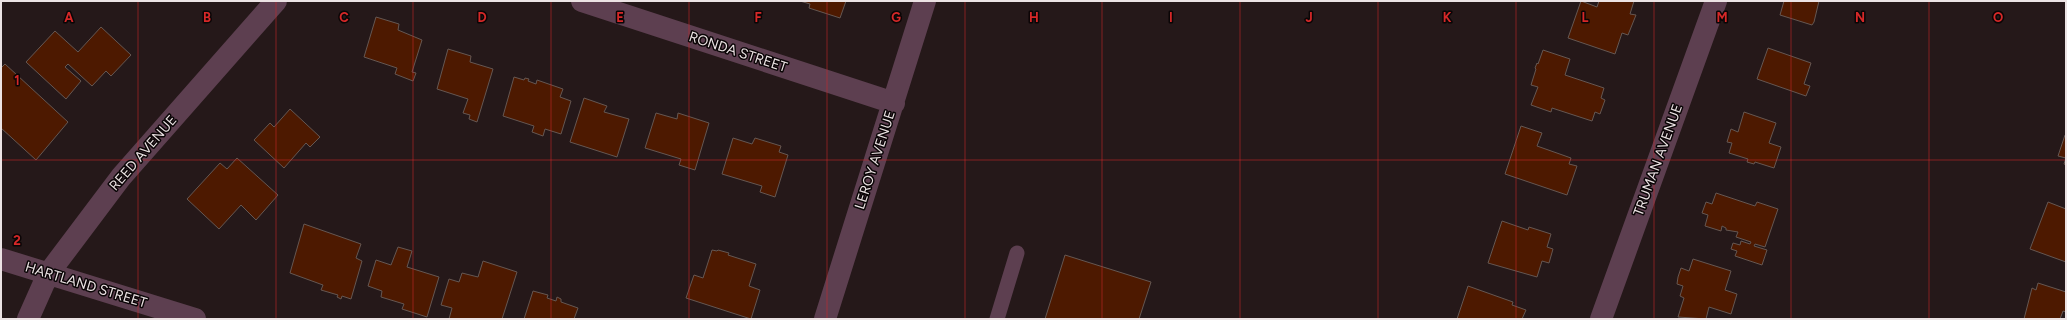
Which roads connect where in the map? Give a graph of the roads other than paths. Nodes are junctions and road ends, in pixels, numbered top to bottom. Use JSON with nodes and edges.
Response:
{"nodes":[{"id":1,"x":276,"y":1,"type":"edge"},
{"id":2,"x":582,"y":1,"type":"edge"},
{"id":3,"x":925,"y":1,"type":"edge"},
{"id":4,"x":1716,"y":1,"type":"edge"},
{"id":5,"x":894,"y":103,"type":"junction"},
{"id":6,"x":1018,"y":254,"type":"dead end"},
{"id":7,"x":1,"y":258,"type":"edge"},
{"id":8,"x":48,"y":274,"type":"junction"},
{"id":9,"x":28,"y":319,"type":"edge"},
{"id":10,"x":195,"y":319,"type":"edge"},
{"id":11,"x":825,"y":319,"type":"edge"},
{"id":12,"x":997,"y":319,"type":"edge"},
{"id":13,"x":1601,"y":319,"type":"edge"}],
"edges":[{"from":1,"to":8,"type":"street","name":"REED AVENUE"},
{"from":2,"to":5,"type":"street","name":"RONDA STREET"},
{"from":3,"to":5,"type":"street","name":"LEROY AVENUE"},
{"from":4,"to":13,"type":"street","name":"TRUMAN AVENUE"},
{"from":5,"to":11,"type":"street","name":"LEROY AVENUE"},
{"from":6,"to":12,"type":"lane"},
{"from":7,"to":8,"type":"street","name":"HARTLAND STREET"},
{"from":8,"to":9,"type":"street","name":"REED AVENUE"},
{"from":8,"to":10,"type":"street","name":"HARTLAND STREET"}]}
